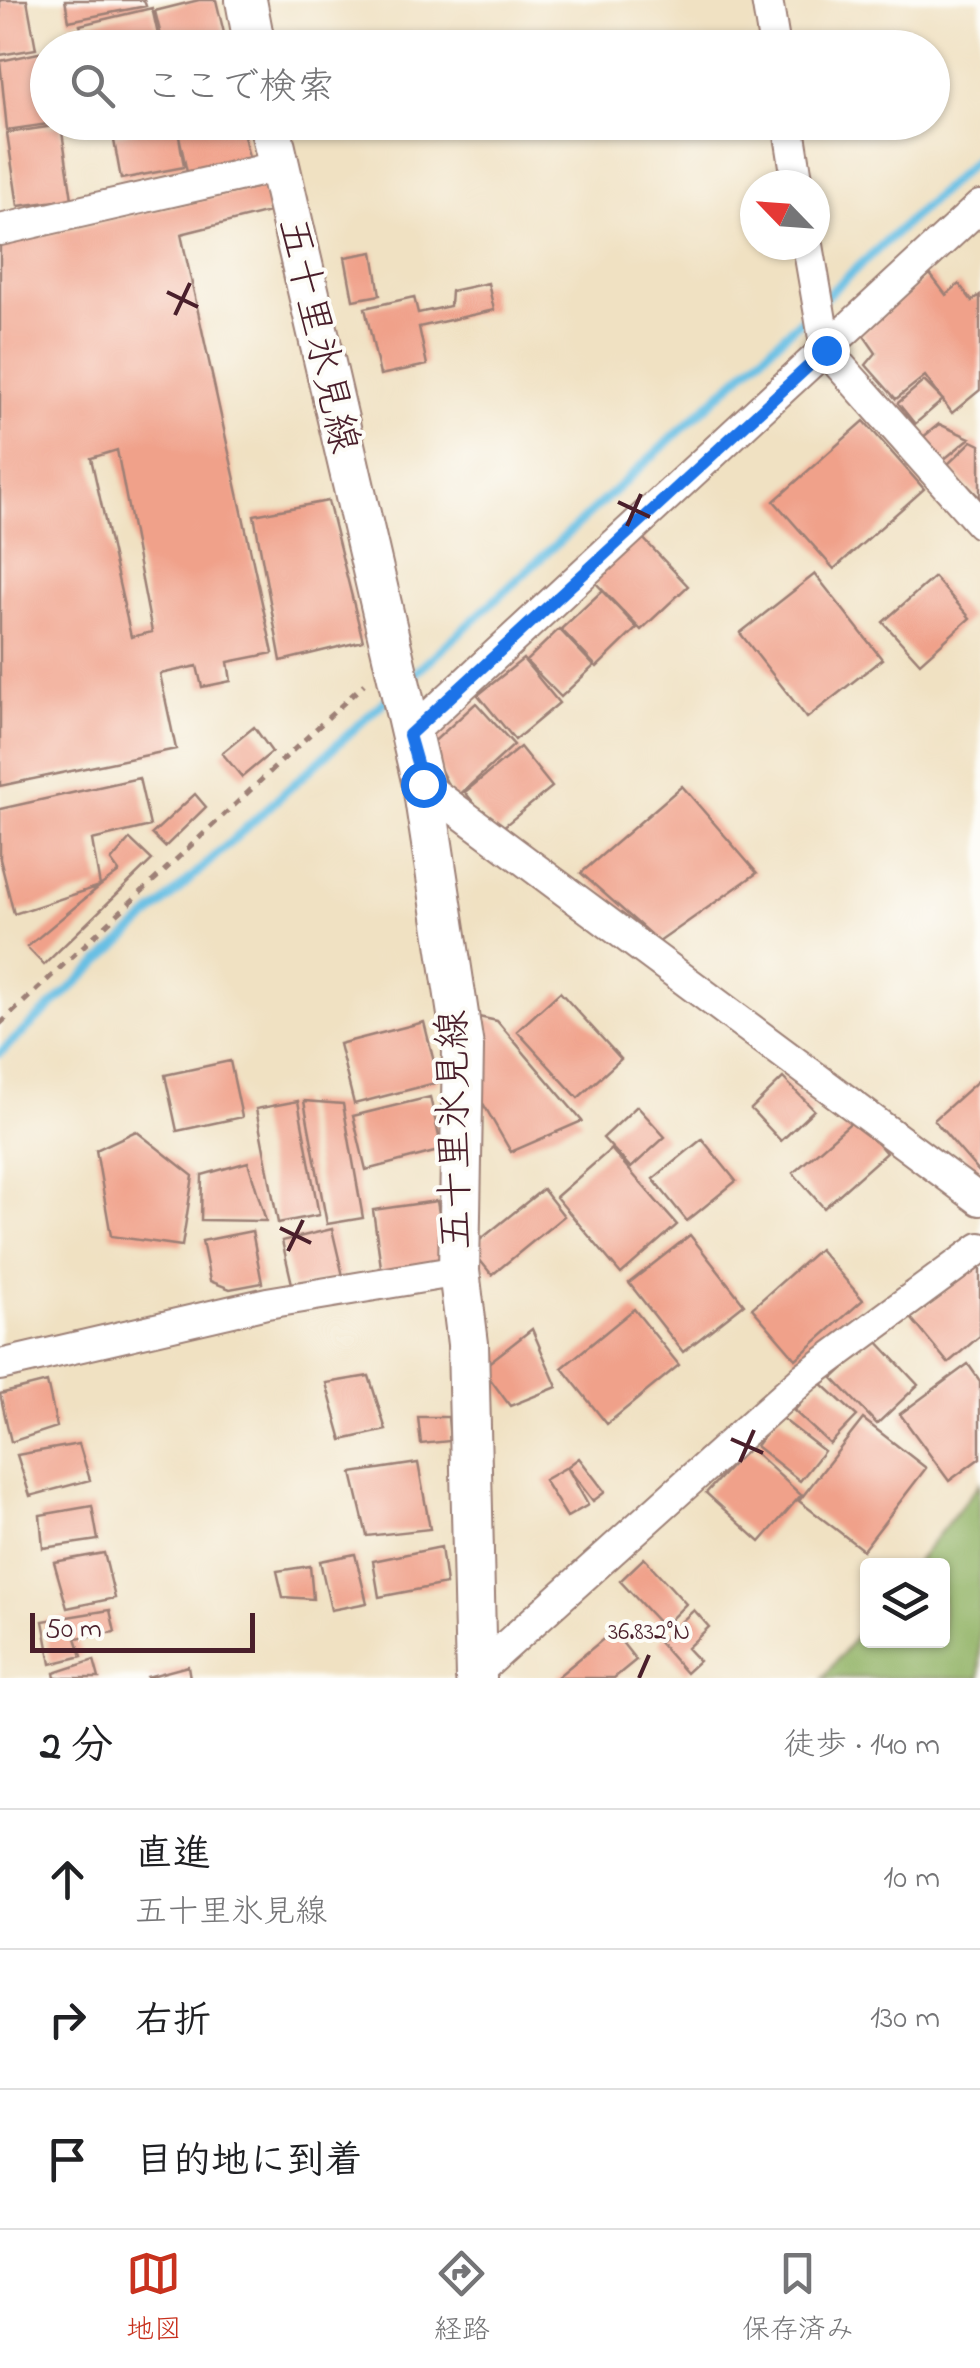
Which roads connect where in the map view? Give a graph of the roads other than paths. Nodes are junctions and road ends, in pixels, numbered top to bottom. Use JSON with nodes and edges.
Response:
{"nodes":[{"id":1,"x":246,"y":0,"type":"edge"},
{"id":2,"x":767,"y":0,"type":"edge"},
{"id":3,"x":252,"y":30,"type":"edge"},
{"id":4,"x":772,"y":30,"type":"edge"},
{"id":5,"x":272,"y":140,"type":"edge"},
{"id":6,"x":791,"y":140,"type":"edge"},
{"id":7,"x":277,"y":166,"type":"junction"},
{"id":8,"x":796,"y":170,"type":"edge"},
{"id":9,"x":980,"y":206,"type":"edge"},
{"id":10,"x":0,"y":230,"type":"edge"},
{"id":11,"x":811,"y":260,"type":"edge"},
{"id":12,"x":826,"y":350,"type":"junction"},
{"id":13,"x":980,"y":524,"type":"edge"},
{"id":14,"x":409,"y":735,"type":"junction"},
{"id":15,"x":423,"y":784,"type":"junction"},
{"id":16,"x":979,"y":1197,"type":"edge"},
{"id":17,"x":980,"y":1248,"type":"edge"},
{"id":18,"x":459,"y":1271,"type":"junction"},
{"id":19,"x":0,"y":1365,"type":"edge"},
{"id":20,"x":476,"y":1676,"type":"edge"}],
"edges":[{"from":1,"to":3,"type":"main road"},
{"from":2,"to":4,"type":"street"},
{"from":5,"to":7,"type":"main road","name":"五十里氷見線"},
{"from":6,"to":8,"type":"street"},
{"from":7,"to":10,"type":"street"},
{"from":7,"to":14,"type":"main road","name":"五十里氷見線"},
{"from":9,"to":12,"type":"street"},
{"from":11,"to":12,"type":"street"},
{"from":12,"to":13,"type":"street"},
{"from":12,"to":14,"type":"street"},
{"from":14,"to":15,"type":"main road","name":"五十里氷見線"},
{"from":15,"to":16,"type":"street"},
{"from":15,"to":18,"type":"main road","name":"五十里氷見線"},
{"from":17,"to":20,"type":"street"},
{"from":18,"to":19,"type":"street"},
{"from":18,"to":20,"type":"main road","name":"五十里氷見線"}]}
